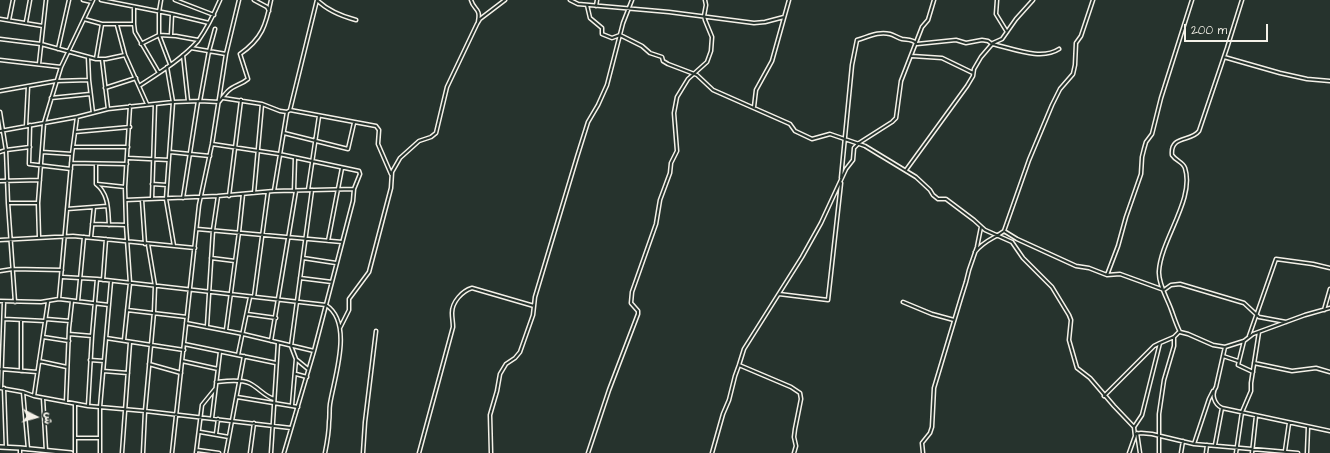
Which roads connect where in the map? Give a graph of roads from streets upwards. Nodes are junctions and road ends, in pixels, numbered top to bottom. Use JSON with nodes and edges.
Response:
{"nodes":[{"id":1,"x":13,"y":0,"type":"edge"},
{"id":2,"x":30,"y":0,"type":"edge"},
{"id":3,"x":46,"y":0,"type":"edge"},
{"id":4,"x":69,"y":0,"type":"edge"},
{"id":5,"x":83,"y":0,"type":"edge"},
{"id":6,"x":101,"y":0,"type":"edge"},
{"id":7,"x":161,"y":0,"type":"edge"},
{"id":8,"x":175,"y":0,"type":"edge"},
{"id":9,"x":220,"y":0,"type":"edge"},
{"id":10,"x":239,"y":0,"type":"edge"},
{"id":11,"x":254,"y":0,"type":"edge"},
{"id":12,"x":272,"y":0,"type":"edge"},
{"id":13,"x":317,"y":0,"type":"edge"},
{"id":14,"x":471,"y":0,"type":"edge"},
{"id":15,"x":505,"y":0,"type":"edge"},
{"id":16,"x":570,"y":0,"type":"edge"},
{"id":17,"x":596,"y":0,"type":"edge"},
{"id":18,"x":632,"y":0,"type":"edge"},
{"id":19,"x":705,"y":0,"type":"edge"},
{"id":20,"x":789,"y":0,"type":"edge"},
{"id":21,"x":934,"y":0,"type":"edge"},
{"id":22,"x":998,"y":0,"type":"edge"},
{"id":23,"x":1033,"y":0,"type":"edge"},
{"id":24,"x":1093,"y":0,"type":"edge"},
{"id":25,"x":1192,"y":0,"type":"edge"},
{"id":26,"x":1242,"y":0,"type":"edge"},
{"id":27,"x":92,"y":1,"type":"edge"},
{"id":28,"x":181,"y":1,"type":"edge"},
{"id":29,"x":587,"y":5,"type":"junction"},
{"id":30,"x":134,"y":6,"type":"junction"},
{"id":31,"x":596,"y":6,"type":"junction"},
{"id":32,"x":628,"y":10,"type":"junction"},
{"id":33,"x":159,"y":12,"type":"junction"},
{"id":34,"x":269,"y":12,"type":"junction"},
{"id":35,"x":172,"y":14,"type":"junction"},
{"id":36,"x":214,"y":14,"type":"junction"},
{"id":37,"x":704,"y":16,"type":"junction"},
{"id":38,"x":784,"y":18,"type":"junction"},
{"id":39,"x":0,"y":19,"type":"edge"},
{"id":40,"x":84,"y":19,"type":"junction"},
{"id":41,"x":356,"y":20,"type":"dead end"},
{"id":42,"x":9,"y":21,"type":"junction"},
{"id":43,"x":26,"y":23,"type":"junction"},
{"id":44,"x":102,"y":24,"type":"junction"},
{"id":45,"x":134,"y":24,"type":"junction"},
{"id":46,"x":209,"y":24,"type":"junction"},
{"id":47,"x":477,"y":24,"type":"junction"},
{"id":48,"x":117,"y":25,"type":"junction"},
{"id":49,"x":43,"y":26,"type":"junction"},
{"id":50,"x":215,"y":29,"type":"dead end"},
{"id":51,"x":1007,"y":32,"type":"junction"},
{"id":52,"x":159,"y":35,"type":"junction"},
{"id":53,"x":171,"y":35,"type":"junction"},
{"id":54,"x":620,"y":35,"type":"junction"},
{"id":55,"x":0,"y":38,"type":"edge"},
{"id":56,"x":198,"y":40,"type":"junction"},
{"id":57,"x":41,"y":44,"type":"junction"},
{"id":58,"x":141,"y":44,"type":"junction"},
{"id":59,"x":916,"y":44,"type":"junction"},
{"id":60,"x":992,"y":44,"type":"junction"},
{"id":61,"x":191,"y":48,"type":"junction"},
{"id":62,"x":58,"y":49,"type":"junction"},
{"id":63,"x":1059,"y":49,"type":"dead end"},
{"id":64,"x":209,"y":51,"type":"junction"},
{"id":65,"x":67,"y":52,"type":"junction"},
{"id":66,"x":226,"y":54,"type":"junction"},
{"id":67,"x":126,"y":55,"type":"junction"},
{"id":68,"x":183,"y":55,"type":"junction"},
{"id":69,"x":912,"y":56,"type":"junction"},
{"id":70,"x":88,"y":57,"type":"junction"},
{"id":71,"x":1224,"y":57,"type":"junction"},
{"id":72,"x":96,"y":59,"type":"junction"},
{"id":73,"x":102,"y":59,"type":"junction"},
{"id":74,"x":0,"y":60,"type":"edge"},
{"id":75,"x":39,"y":64,"type":"junction"},
{"id":76,"x":170,"y":64,"type":"junction"},
{"id":77,"x":61,"y":67,"type":"junction"},
{"id":78,"x":167,"y":67,"type":"junction"},
{"id":79,"x":158,"y":73,"type":"junction"},
{"id":80,"x":694,"y":74,"type":"junction"},
{"id":81,"x":973,"y":74,"type":"junction"},
{"id":82,"x":136,"y":78,"type":"junction"},
{"id":83,"x":89,"y":80,"type":"junction"},
{"id":84,"x":56,"y":81,"type":"junction"},
{"id":85,"x":1330,"y":82,"type":"edge"},
{"id":86,"x":28,"y":86,"type":"junction"},
{"id":87,"x":140,"y":86,"type":"junction"},
{"id":88,"x":105,"y":88,"type":"junction"},
{"id":89,"x":0,"y":91,"type":"edge"},
{"id":90,"x":90,"y":94,"type":"junction"},
{"id":91,"x":51,"y":98,"type":"junction"},
{"id":92,"x":223,"y":98,"type":"junction"},
{"id":93,"x":241,"y":100,"type":"junction"},
{"id":94,"x":188,"y":101,"type":"junction"},
{"id":95,"x":199,"y":101,"type":"junction"},
{"id":96,"x":173,"y":102,"type":"junction"},
{"id":97,"x":219,"y":102,"type":"junction"},
{"id":98,"x":148,"y":104,"type":"junction"},
{"id":99,"x":155,"y":104,"type":"junction"},
{"id":100,"x":262,"y":104,"type":"junction"},
{"id":101,"x":130,"y":106,"type":"junction"},
{"id":102,"x":754,"y":107,"type":"junction"},
{"id":103,"x":108,"y":109,"type":"junction"},
{"id":104,"x":290,"y":110,"type":"junction"},
{"id":105,"x":0,"y":112,"type":"edge"},
{"id":106,"x":93,"y":112,"type":"junction"},
{"id":107,"x":287,"y":112,"type":"junction"},
{"id":108,"x":319,"y":115,"type":"junction"},
{"id":109,"x":77,"y":117,"type":"junction"},
{"id":110,"x":44,"y":123,"type":"junction"},
{"id":111,"x":354,"y":123,"type":"junction"},
{"id":112,"x":30,"y":125,"type":"junction"},
{"id":113,"x":26,"y":126,"type":"junction"},
{"id":114,"x":130,"y":127,"type":"junction"},
{"id":115,"x":1,"y":131,"type":"edge"},
{"id":116,"x":75,"y":132,"type":"junction"},
{"id":117,"x":284,"y":133,"type":"junction"},
{"id":118,"x":844,"y":138,"type":"junction"},
{"id":119,"x":315,"y":142,"type":"junction"},
{"id":120,"x":859,"y":143,"type":"junction"},
{"id":121,"x":212,"y":144,"type":"junction"},
{"id":122,"x":30,"y":147,"type":"junction"},
{"id":123,"x":73,"y":147,"type":"junction"},
{"id":124,"x":128,"y":147,"type":"junction"},
{"id":125,"x":235,"y":147,"type":"junction"},
{"id":126,"x":6,"y":150,"type":"junction"},
{"id":127,"x":258,"y":150,"type":"junction"},
{"id":128,"x":0,"y":152,"type":"edge"},
{"id":129,"x":42,"y":152,"type":"junction"},
{"id":130,"x":170,"y":152,"type":"junction"},
{"id":131,"x":72,"y":154,"type":"junction"},
{"id":132,"x":190,"y":154,"type":"junction"},
{"id":133,"x":279,"y":154,"type":"junction"},
{"id":134,"x":210,"y":156,"type":"junction"},
{"id":135,"x":128,"y":158,"type":"junction"},
{"id":136,"x":295,"y":158,"type":"junction"},
{"id":137,"x":153,"y":159,"type":"junction"},
{"id":138,"x":169,"y":160,"type":"junction"},
{"id":139,"x":312,"y":162,"type":"junction"},
{"id":140,"x":71,"y":163,"type":"junction"},
{"id":141,"x":96,"y":164,"type":"junction"},
{"id":142,"x":127,"y":164,"type":"junction"},
{"id":143,"x":41,"y":166,"type":"junction"},
{"id":144,"x":342,"y":168,"type":"junction"},
{"id":145,"x":71,"y":169,"type":"junction"},
{"id":146,"x":906,"y":170,"type":"junction"},
{"id":147,"x":392,"y":176,"type":"junction"},
{"id":148,"x":7,"y":180,"type":"junction"},
{"id":149,"x":40,"y":180,"type":"junction"},
{"id":150,"x":0,"y":181,"type":"edge"},
{"id":151,"x":841,"y":181,"type":"junction"},
{"id":152,"x":96,"y":184,"type":"junction"},
{"id":153,"x":152,"y":184,"type":"junction"},
{"id":154,"x":167,"y":185,"type":"junction"},
{"id":155,"x":126,"y":187,"type":"junction"},
{"id":156,"x":354,"y":189,"type":"junction"},
{"id":157,"x":308,"y":190,"type":"junction"},
{"id":158,"x":312,"y":190,"type":"junction"},
{"id":159,"x":338,"y":190,"type":"junction"},
{"id":160,"x":274,"y":191,"type":"junction"},
{"id":161,"x":295,"y":191,"type":"junction"},
{"id":162,"x":268,"y":192,"type":"junction"},
{"id":163,"x":254,"y":193,"type":"junction"},
{"id":164,"x":243,"y":194,"type":"junction"},
{"id":165,"x":218,"y":196,"type":"junction"},
{"id":166,"x":229,"y":196,"type":"junction"},
{"id":167,"x":201,"y":197,"type":"junction"},
{"id":168,"x":183,"y":198,"type":"junction"},
{"id":169,"x":152,"y":199,"type":"junction"},
{"id":170,"x":166,"y":199,"type":"junction"},
{"id":171,"x":126,"y":200,"type":"junction"},
{"id":172,"x":142,"y":200,"type":"junction"},
{"id":173,"x":8,"y":203,"type":"junction"},
{"id":174,"x":38,"y":203,"type":"junction"},
{"id":175,"x":107,"y":206,"type":"junction"},
{"id":176,"x":94,"y":207,"type":"junction"},
{"id":177,"x":67,"y":209,"type":"junction"},
{"id":178,"x":92,"y":224,"type":"junction"},
{"id":179,"x":109,"y":225,"type":"junction"},
{"id":180,"x":126,"y":226,"type":"junction"},
{"id":181,"x":981,"y":227,"type":"junction"},
{"id":182,"x":197,"y":228,"type":"junction"},
{"id":183,"x":213,"y":230,"type":"junction"},
{"id":184,"x":1004,"y":231,"type":"junction"},
{"id":185,"x":239,"y":232,"type":"junction"},
{"id":186,"x":263,"y":234,"type":"junction"},
{"id":187,"x":288,"y":236,"type":"junction"},
{"id":188,"x":998,"y":236,"type":"junction"},
{"id":189,"x":40,"y":237,"type":"junction"},
{"id":190,"x":65,"y":237,"type":"junction"},
{"id":191,"x":84,"y":237,"type":"junction"},
{"id":192,"x":91,"y":237,"type":"junction"},
{"id":193,"x":10,"y":239,"type":"junction"},
{"id":194,"x":106,"y":239,"type":"junction"},
{"id":195,"x":305,"y":239,"type":"junction"},
{"id":196,"x":0,"y":240,"type":"edge"},
{"id":197,"x":127,"y":241,"type":"junction"},
{"id":198,"x":328,"y":241,"type":"junction"},
{"id":199,"x":342,"y":242,"type":"junction"},
{"id":200,"x":147,"y":244,"type":"junction"},
{"id":201,"x":174,"y":247,"type":"junction"},
{"id":202,"x":195,"y":248,"type":"junction"},
{"id":203,"x":975,"y":252,"type":"junction"},
{"id":204,"x":211,"y":258,"type":"junction"},
{"id":205,"x":303,"y":258,"type":"junction"},
{"id":206,"x":235,"y":261,"type":"junction"},
{"id":207,"x":336,"y":263,"type":"junction"},
{"id":208,"x":1330,"y":268,"type":"edge"},
{"id":209,"x":13,"y":269,"type":"junction"},
{"id":210,"x":62,"y":270,"type":"junction"},
{"id":211,"x":0,"y":271,"type":"edge"},
{"id":212,"x":1106,"y":275,"type":"junction"},
{"id":213,"x":62,"y":277,"type":"junction"},
{"id":214,"x":81,"y":278,"type":"junction"},
{"id":215,"x":300,"y":278,"type":"junction"},
{"id":216,"x":98,"y":279,"type":"junction"},
{"id":217,"x":103,"y":280,"type":"junction"},
{"id":218,"x":111,"y":281,"type":"junction"},
{"id":219,"x":332,"y":282,"type":"junction"},
{"id":220,"x":130,"y":283,"type":"junction"},
{"id":221,"x":155,"y":286,"type":"junction"},
{"id":222,"x":1330,"y":289,"type":"edge"},
{"id":223,"x":190,"y":290,"type":"junction"},
{"id":224,"x":1164,"y":290,"type":"junction"},
{"id":225,"x":210,"y":292,"type":"junction"},
{"id":226,"x":230,"y":294,"type":"junction"},
{"id":227,"x":778,"y":294,"type":"junction"},
{"id":228,"x":250,"y":297,"type":"junction"},
{"id":229,"x":254,"y":297,"type":"junction"},
{"id":230,"x":59,"y":299,"type":"junction"},
{"id":231,"x":278,"y":300,"type":"junction"},
{"id":232,"x":0,"y":301,"type":"edge"},
{"id":233,"x":72,"y":301,"type":"junction"},
{"id":234,"x":78,"y":301,"type":"junction"},
{"id":235,"x":4,"y":302,"type":"junction"},
{"id":236,"x":14,"y":302,"type":"junction"},
{"id":237,"x":48,"y":302,"type":"junction"},
{"id":238,"x":298,"y":302,"type":"junction"},
{"id":239,"x":904,"y":302,"type":"dead end"},
{"id":240,"x":95,"y":303,"type":"junction"},
{"id":241,"x":109,"y":305,"type":"junction"},
{"id":242,"x":326,"y":305,"type":"junction"},
{"id":243,"x":534,"y":306,"type":"junction"},
{"id":244,"x":1330,"y":308,"type":"edge"},
{"id":245,"x":128,"y":310,"type":"junction"},
{"id":246,"x":1324,"y":310,"type":"junction"},
{"id":247,"x":154,"y":312,"type":"junction"},
{"id":248,"x":247,"y":314,"type":"junction"},
{"id":249,"x":1257,"y":316,"type":"junction"},
{"id":250,"x":187,"y":317,"type":"junction"},
{"id":251,"x":276,"y":318,"type":"junction"},
{"id":252,"x":4,"y":319,"type":"junction"},
{"id":253,"x":21,"y":320,"type":"junction"},
{"id":254,"x":45,"y":320,"type":"junction"},
{"id":255,"x":954,"y":320,"type":"junction"},
{"id":256,"x":70,"y":321,"type":"junction"},
{"id":257,"x":1287,"y":322,"type":"junction"},
{"id":258,"x":186,"y":323,"type":"junction"},
{"id":259,"x":207,"y":326,"type":"junction"},
{"id":260,"x":340,"y":328,"type":"junction"},
{"id":261,"x":226,"y":330,"type":"junction"},
{"id":262,"x":376,"y":331,"type":"dead end"},
{"id":263,"x":1180,"y":332,"type":"junction"},
{"id":264,"x":1259,"y":332,"type":"junction"},
{"id":265,"x":69,"y":334,"type":"junction"},
{"id":266,"x":243,"y":334,"type":"junction"},
{"id":267,"x":92,"y":336,"type":"junction"},
{"id":268,"x":43,"y":337,"type":"junction"},
{"id":269,"x":1174,"y":337,"type":"junction"},
{"id":270,"x":1249,"y":337,"type":"junction"},
{"id":271,"x":106,"y":338,"type":"junction"},
{"id":272,"x":124,"y":340,"type":"junction"},
{"id":273,"x":1244,"y":340,"type":"junction"},
{"id":274,"x":69,"y":341,"type":"junction"},
{"id":275,"x":271,"y":341,"type":"junction"},
{"id":276,"x":130,"y":342,"type":"junction"},
{"id":277,"x":278,"y":343,"type":"junction"},
{"id":278,"x":1160,"y":343,"type":"junction"},
{"id":279,"x":184,"y":344,"type":"junction"},
{"id":280,"x":152,"y":345,"type":"junction"},
{"id":281,"x":292,"y":346,"type":"junction"},
{"id":282,"x":1225,"y":347,"type":"junction"},
{"id":283,"x":184,"y":350,"type":"junction"},
{"id":284,"x":314,"y":351,"type":"junction"},
{"id":285,"x":220,"y":352,"type":"junction"},
{"id":286,"x":238,"y":355,"type":"junction"},
{"id":287,"x":244,"y":356,"type":"junction"},
{"id":288,"x":1223,"y":356,"type":"junction"},
{"id":289,"x":1,"y":358,"type":"edge"},
{"id":290,"x":296,"y":359,"type":"junction"},
{"id":291,"x":90,"y":360,"type":"junction"},
{"id":292,"x":39,"y":361,"type":"junction"},
{"id":293,"x":104,"y":361,"type":"junction"},
{"id":294,"x":182,"y":361,"type":"junction"},
{"id":295,"x":1238,"y":361,"type":"junction"},
{"id":296,"x":276,"y":363,"type":"junction"},
{"id":297,"x":1254,"y":363,"type":"junction"},
{"id":298,"x":149,"y":364,"type":"junction"},
{"id":299,"x":739,"y":365,"type":"junction"},
{"id":300,"x":67,"y":367,"type":"junction"},
{"id":301,"x":218,"y":369,"type":"junction"},
{"id":302,"x":308,"y":369,"type":"junction"},
{"id":303,"x":1,"y":370,"type":"junction"},
{"id":304,"x":21,"y":371,"type":"junction"},
{"id":305,"x":103,"y":371,"type":"junction"},
{"id":306,"x":37,"y":372,"type":"junction"},
{"id":307,"x":1253,"y":372,"type":"junction"},
{"id":308,"x":1330,"y":372,"type":"edge"},
{"id":309,"x":128,"y":373,"type":"junction"},
{"id":310,"x":181,"y":373,"type":"junction"},
{"id":311,"x":296,"y":374,"type":"junction"},
{"id":312,"x":307,"y":377,"type":"junction"},
{"id":313,"x":240,"y":381,"type":"junction"},
{"id":314,"x":216,"y":382,"type":"junction"},
{"id":315,"x":0,"y":388,"type":"edge"},
{"id":316,"x":4,"y":388,"type":"junction"},
{"id":317,"x":215,"y":389,"type":"junction"},
{"id":318,"x":1213,"y":391,"type":"junction"},
{"id":319,"x":23,"y":392,"type":"junction"},
{"id":320,"x":34,"y":396,"type":"junction"},
{"id":321,"x":1104,"y":396,"type":"junction"},
{"id":322,"x":237,"y":397,"type":"junction"},
{"id":323,"x":43,"y":398,"type":"junction"},
{"id":324,"x":274,"y":401,"type":"junction"},
{"id":325,"x":66,"y":402,"type":"junction"},
{"id":326,"x":75,"y":404,"type":"junction"},
{"id":327,"x":292,"y":405,"type":"junction"},
{"id":328,"x":88,"y":406,"type":"junction"},
{"id":329,"x":100,"y":407,"type":"junction"},
{"id":330,"x":298,"y":407,"type":"junction"},
{"id":331,"x":1222,"y":408,"type":"junction"},
{"id":332,"x":125,"y":410,"type":"junction"},
{"id":333,"x":145,"y":411,"type":"junction"},
{"id":334,"x":1242,"y":412,"type":"junction"},
{"id":335,"x":177,"y":414,"type":"junction"},
{"id":336,"x":1256,"y":416,"type":"junction"},
{"id":337,"x":201,"y":417,"type":"junction"},
{"id":338,"x":212,"y":418,"type":"junction"},
{"id":339,"x":218,"y":419,"type":"junction"},
{"id":340,"x":232,"y":421,"type":"junction"},
{"id":341,"x":254,"y":423,"type":"junction"},
{"id":342,"x":1289,"y":423,"type":"junction"},
{"id":343,"x":273,"y":425,"type":"junction"},
{"id":344,"x":1308,"y":426,"type":"junction"},
{"id":345,"x":1134,"y":427,"type":"junction"},
{"id":346,"x":292,"y":428,"type":"junction"},
{"id":347,"x":1330,"y":431,"type":"edge"},
{"id":348,"x":200,"y":432,"type":"junction"},
{"id":349,"x":216,"y":434,"type":"junction"},
{"id":350,"x":1136,"y":434,"type":"junction"},
{"id":351,"x":1160,"y":435,"type":"junction"},
{"id":352,"x":229,"y":436,"type":"junction"},
{"id":353,"x":75,"y":438,"type":"junction"},
{"id":354,"x":100,"y":438,"type":"junction"},
{"id":355,"x":1183,"y":441,"type":"junction"},
{"id":356,"x":1194,"y":444,"type":"junction"},
{"id":357,"x":1207,"y":445,"type":"junction"},
{"id":358,"x":1215,"y":445,"type":"junction"},
{"id":359,"x":1237,"y":446,"type":"junction"},
{"id":360,"x":0,"y":447,"type":"edge"},
{"id":361,"x":6,"y":447,"type":"junction"},
{"id":362,"x":20,"y":448,"type":"junction"},
{"id":363,"x":1252,"y":448,"type":"junction"},
{"id":364,"x":28,"y":449,"type":"junction"},
{"id":365,"x":46,"y":450,"type":"junction"},
{"id":366,"x":197,"y":450,"type":"junction"},
{"id":367,"x":51,"y":452,"type":"edge"},
{"id":368,"x":1285,"y":452,"type":"edge"},
{"id":369,"x":20,"y":453,"type":"edge"},
{"id":370,"x":71,"y":453,"type":"edge"},
{"id":371,"x":75,"y":453,"type":"edge"},
{"id":372,"x":100,"y":453,"type":"edge"},
{"id":373,"x":122,"y":453,"type":"edge"},
{"id":374,"x":143,"y":453,"type":"edge"},
{"id":375,"x":172,"y":453,"type":"edge"},
{"id":376,"x":196,"y":453,"type":"edge"},
{"id":377,"x":219,"y":453,"type":"edge"},
{"id":378,"x":226,"y":453,"type":"edge"},
{"id":379,"x":250,"y":453,"type":"edge"},
{"id":380,"x":271,"y":453,"type":"edge"},
{"id":381,"x":284,"y":453,"type":"edge"},
{"id":382,"x":325,"y":453,"type":"edge"},
{"id":383,"x":363,"y":453,"type":"edge"},
{"id":384,"x":419,"y":453,"type":"edge"},
{"id":385,"x":491,"y":453,"type":"edge"},
{"id":386,"x":588,"y":453,"type":"edge"},
{"id":387,"x":712,"y":453,"type":"edge"},
{"id":388,"x":794,"y":453,"type":"edge"},
{"id":389,"x":923,"y":453,"type":"edge"},
{"id":390,"x":1129,"y":453,"type":"edge"},
{"id":391,"x":1140,"y":453,"type":"edge"},
{"id":392,"x":1159,"y":453,"type":"edge"},
{"id":393,"x":1181,"y":453,"type":"edge"},
{"id":394,"x":1206,"y":453,"type":"edge"},
{"id":395,"x":1236,"y":453,"type":"edge"},
{"id":396,"x":1252,"y":453,"type":"edge"},
{"id":397,"x":1298,"y":453,"type":"edge"},
{"id":398,"x":1306,"y":453,"type":"edge"}],
"edges":[{"from":1,"to":42,"type":"street"},
{"from":2,"to":43,"type":"street"},
{"from":3,"to":49,"type":"street"},
{"from":4,"to":62,"type":"street"},
{"from":5,"to":27,"type":"street"},
{"from":6,"to":30,"type":"street"},
{"from":7,"to":33,"type":"street"},
{"from":8,"to":28,"type":"street"},
{"from":9,"to":36,"type":"street"},
{"from":10,"to":66,"type":"street"},
{"from":11,"to":34,"type":"street"},
{"from":12,"to":34,"type":"street"},
{"from":13,"to":41,"type":"street"},
{"from":13,"to":104,"type":"street"},
{"from":14,"to":47,"type":"street"},
{"from":15,"to":47,"type":"street"},
{"from":16,"to":29,"type":"street"},
{"from":17,"to":31,"type":"street"},
{"from":18,"to":32,"type":"street"},
{"from":19,"to":37,"type":"street"},
{"from":20,"to":38,"type":"street"},
{"from":21,"to":59,"type":"street"},
{"from":22,"to":51,"type":"street"},
{"from":23,"to":51,"type":"street"},
{"from":24,"to":184,"type":"street"},
{"from":25,"to":212,"type":"street"},
{"from":26,"to":71,"type":"street"},
{"from":27,"to":40,"type":"street"},
{"from":28,"to":36,"type":"street"},
{"from":29,"to":31,"type":"street"},
{"from":29,"to":54,"type":"street"},
{"from":30,"to":33,"type":"street"},
{"from":30,"to":45,"type":"street"},
{"from":31,"to":32,"type":"street"},
{"from":32,"to":37,"type":"street"},
{"from":32,"to":54,"type":"street"},
{"from":33,"to":35,"type":"street"},
{"from":33,"to":52,"type":"street"},
{"from":34,"to":92,"type":"street"},
{"from":35,"to":46,"type":"street"},
{"from":35,"to":53,"type":"street"},
{"from":36,"to":46,"type":"street"},
{"from":37,"to":38,"type":"street"},
{"from":37,"to":80,"type":"street"},
{"from":38,"to":102,"type":"street"},
{"from":39,"to":42,"type":"street"},
{"from":40,"to":44,"type":"street"},
{"from":40,"to":65,"type":"street"},
{"from":42,"to":43,"type":"street"},
{"from":43,"to":49,"type":"street"},
{"from":44,"to":48,"type":"street"},
{"from":44,"to":72,"type":"street"},
{"from":45,"to":48,"type":"street"},
{"from":45,"to":58,"type":"street"},
{"from":46,"to":56,"type":"street"},
{"from":47,"to":147,"type":"street"},
{"from":48,"to":67,"type":"street"},
{"from":49,"to":57,"type":"street"},
{"from":50,"to":64,"type":"street"},
{"from":51,"to":60,"type":"street"},
{"from":52,"to":53,"type":"street"},
{"from":52,"to":58,"type":"street"},
{"from":52,"to":76,"type":"street"},
{"from":53,"to":56,"type":"street"},
{"from":54,"to":80,"type":"street"},
{"from":54,"to":243,"type":"street"},
{"from":55,"to":57,"type":"street"},
{"from":56,"to":61,"type":"street"},
{"from":57,"to":62,"type":"street"},
{"from":57,"to":75,"type":"street"},
{"from":58,"to":79,"type":"street"},
{"from":59,"to":60,"type":"street"},
{"from":59,"to":69,"type":"street"},
{"from":59,"to":118,"type":"street"},
{"from":60,"to":63,"type":"street"},
{"from":60,"to":81,"type":"street"},
{"from":61,"to":64,"type":"street"},
{"from":61,"to":68,"type":"street"},
{"from":62,"to":65,"type":"street"},
{"from":64,"to":66,"type":"street"},
{"from":64,"to":95,"type":"street"},
{"from":65,"to":70,"type":"street"},
{"from":65,"to":77,"type":"street"},
{"from":66,"to":97,"type":"street"},
{"from":67,"to":73,"type":"street"},
{"from":67,"to":82,"type":"street"},
{"from":68,"to":76,"type":"street"},
{"from":68,"to":94,"type":"street"},
{"from":69,"to":81,"type":"street"},
{"from":69,"to":120,"type":"street"},
{"from":70,"to":72,"type":"street"},
{"from":70,"to":83,"type":"street"},
{"from":71,"to":85,"type":"street"},
{"from":71,"to":224,"type":"street"},
{"from":72,"to":73,"type":"street"},
{"from":73,"to":88,"type":"street"},
{"from":74,"to":75,"type":"street"},
{"from":75,"to":77,"type":"street"},
{"from":76,"to":78,"type":"street"},
{"from":77,"to":84,"type":"street"},
{"from":78,"to":79,"type":"street"},
{"from":78,"to":96,"type":"street"},
{"from":79,"to":87,"type":"street"},
{"from":80,"to":102,"type":"street"},
{"from":80,"to":386,"type":"street"},
{"from":81,"to":146,"type":"street"},
{"from":82,"to":87,"type":"street"},
{"from":82,"to":88,"type":"street"},
{"from":83,"to":84,"type":"street"},
{"from":83,"to":90,"type":"street"},
{"from":84,"to":86,"type":"street"},
{"from":84,"to":91,"type":"street"},
{"from":86,"to":89,"type":"street"},
{"from":86,"to":113,"type":"street"},
{"from":87,"to":98,"type":"street"},
{"from":88,"to":103,"type":"street"},
{"from":90,"to":91,"type":"street"},
{"from":90,"to":106,"type":"street"},
{"from":91,"to":110,"type":"street"},
{"from":92,"to":93,"type":"street"},
{"from":92,"to":97,"type":"street"},
{"from":93,"to":100,"type":"street"},
{"from":93,"to":125,"type":"street"},
{"from":94,"to":95,"type":"street"},
{"from":94,"to":96,"type":"street"},
{"from":95,"to":97,"type":"street"},
{"from":95,"to":132,"type":"street"},
{"from":96,"to":99,"type":"street"},
{"from":96,"to":130,"type":"street"},
{"from":97,"to":121,"type":"street"},
{"from":98,"to":99,"type":"street"},
{"from":98,"to":101,"type":"street"},
{"from":99,"to":137,"type":"street"},
{"from":100,"to":107,"type":"street"},
{"from":100,"to":127,"type":"street"},
{"from":101,"to":103,"type":"street"},
{"from":101,"to":114,"type":"street"},
{"from":102,"to":118,"type":"street"},
{"from":103,"to":106,"type":"street"},
{"from":104,"to":107,"type":"street"},
{"from":104,"to":108,"type":"street"},
{"from":105,"to":115,"type":"street"},
{"from":106,"to":109,"type":"street"},
{"from":107,"to":117,"type":"street"},
{"from":108,"to":111,"type":"street"},
{"from":108,"to":119,"type":"street"},
{"from":109,"to":110,"type":"street"},
{"from":109,"to":116,"type":"street"},
{"from":110,"to":112,"type":"street"},
{"from":110,"to":129,"type":"street"},
{"from":111,"to":119,"type":"street"},
{"from":111,"to":147,"type":"street"},
{"from":112,"to":113,"type":"street"},
{"from":112,"to":122,"type":"street"},
{"from":113,"to":115,"type":"street"},
{"from":114,"to":116,"type":"street"},
{"from":114,"to":124,"type":"street"},
{"from":115,"to":126,"type":"street"},
{"from":116,"to":123,"type":"street"},
{"from":117,"to":119,"type":"street"},
{"from":117,"to":133,"type":"street"},
{"from":118,"to":120,"type":"street"},
{"from":118,"to":151,"type":"street"},
{"from":119,"to":139,"type":"street"},
{"from":120,"to":146,"type":"street"},
{"from":120,"to":151,"type":"street"},
{"from":121,"to":125,"type":"street"},
{"from":121,"to":134,"type":"street"},
{"from":122,"to":126,"type":"street"},
{"from":122,"to":143,"type":"street"},
{"from":123,"to":124,"type":"street"},
{"from":123,"to":131,"type":"street"},
{"from":124,"to":135,"type":"street"},
{"from":125,"to":127,"type":"street"},
{"from":125,"to":166,"type":"street"},
{"from":126,"to":128,"type":"street"},
{"from":126,"to":148,"type":"street"},
{"from":127,"to":133,"type":"street"},
{"from":127,"to":163,"type":"street"},
{"from":129,"to":131,"type":"street"},
{"from":129,"to":143,"type":"street"},
{"from":130,"to":132,"type":"street"},
{"from":130,"to":138,"type":"street"},
{"from":131,"to":140,"type":"street"},
{"from":132,"to":134,"type":"street"},
{"from":132,"to":168,"type":"street"},
{"from":133,"to":136,"type":"street"},
{"from":133,"to":160,"type":"street"},
{"from":134,"to":167,"type":"street"},
{"from":135,"to":137,"type":"street"},
{"from":135,"to":142,"type":"street"},
{"from":136,"to":139,"type":"street"},
{"from":136,"to":161,"type":"street"},
{"from":137,"to":138,"type":"street"},
{"from":137,"to":153,"type":"street"},
{"from":138,"to":154,"type":"street"},
{"from":139,"to":144,"type":"street"},
{"from":139,"to":157,"type":"street"},
{"from":140,"to":141,"type":"street"},
{"from":140,"to":145,"type":"street"},
{"from":141,"to":142,"type":"street"},
{"from":141,"to":152,"type":"street"},
{"from":142,"to":155,"type":"street"},
{"from":143,"to":145,"type":"street"},
{"from":143,"to":149,"type":"street"},
{"from":144,"to":156,"type":"street"},
{"from":144,"to":159,"type":"street"},
{"from":145,"to":177,"type":"street"},
{"from":146,"to":181,"type":"street"},
{"from":147,"to":260,"type":"street"},
{"from":148,"to":149,"type":"street"},
{"from":148,"to":150,"type":"street"},
{"from":148,"to":173,"type":"street"},
{"from":149,"to":174,"type":"street"},
{"from":151,"to":227,"type":"street"},
{"from":151,"to":227,"type":"street"},
{"from":152,"to":155,"type":"street"},
{"from":152,"to":175,"type":"street"},
{"from":153,"to":154,"type":"street"},
{"from":153,"to":169,"type":"street"},
{"from":154,"to":170,"type":"street"},
{"from":155,"to":171,"type":"street"},
{"from":156,"to":159,"type":"street"},
{"from":156,"to":199,"type":"street"},
{"from":157,"to":158,"type":"street"},
{"from":157,"to":161,"type":"street"},
{"from":158,"to":159,"type":"street"},
{"from":158,"to":195,"type":"street"},
{"from":159,"to":198,"type":"street"},
{"from":160,"to":161,"type":"street"},
{"from":160,"to":162,"type":"street"},
{"from":161,"to":187,"type":"street"},
{"from":162,"to":163,"type":"street"},
{"from":162,"to":186,"type":"street"},
{"from":163,"to":164,"type":"street"},
{"from":164,"to":166,"type":"street"},
{"from":164,"to":185,"type":"street"},
{"from":165,"to":166,"type":"street"},
{"from":165,"to":167,"type":"street"},
{"from":165,"to":183,"type":"street"},
{"from":167,"to":168,"type":"street"},
{"from":167,"to":182,"type":"street"},
{"from":168,"to":170,"type":"street"},
{"from":169,"to":170,"type":"street"},
{"from":169,"to":172,"type":"street"},
{"from":170,"to":201,"type":"street"},
{"from":171,"to":172,"type":"street"},
{"from":171,"to":180,"type":"street"},
{"from":172,"to":200,"type":"street"},
{"from":173,"to":174,"type":"street"},
{"from":173,"to":193,"type":"street"},
{"from":174,"to":189,"type":"street"},
{"from":175,"to":176,"type":"street"},
{"from":175,"to":179,"type":"street"},
{"from":176,"to":177,"type":"street"},
{"from":176,"to":178,"type":"street"},
{"from":177,"to":190,"type":"street"},
{"from":178,"to":179,"type":"street"},
{"from":178,"to":192,"type":"street"},
{"from":179,"to":180,"type":"street"},
{"from":180,"to":197,"type":"street"},
{"from":181,"to":188,"type":"street"},
{"from":181,"to":203,"type":"street"},
{"from":182,"to":183,"type":"street"},
{"from":182,"to":202,"type":"street"},
{"from":183,"to":185,"type":"street"},
{"from":183,"to":204,"type":"street"},
{"from":184,"to":188,"type":"street"},
{"from":184,"to":212,"type":"street"},
{"from":185,"to":186,"type":"street"},
{"from":185,"to":206,"type":"street"},
{"from":186,"to":187,"type":"street"},
{"from":186,"to":229,"type":"street"},
{"from":187,"to":195,"type":"street"},
{"from":187,"to":231,"type":"street"},
{"from":188,"to":203,"type":"street"},
{"from":188,"to":321,"type":"street"},
{"from":189,"to":190,"type":"street"},
{"from":189,"to":193,"type":"street"},
{"from":190,"to":191,"type":"street"},
{"from":190,"to":210,"type":"street"},
{"from":191,"to":192,"type":"street"},
{"from":191,"to":214,"type":"street"},
{"from":192,"to":194,"type":"street"},
{"from":193,"to":196,"type":"street"},
{"from":193,"to":209,"type":"street"},
{"from":194,"to":197,"type":"street"},
{"from":194,"to":217,"type":"street"},
{"from":195,"to":198,"type":"street"},
{"from":195,"to":205,"type":"street"},
{"from":197,"to":200,"type":"street"},
{"from":197,"to":220,"type":"street"},
{"from":198,"to":199,"type":"street"},
{"from":199,"to":207,"type":"street"},
{"from":200,"to":201,"type":"street"},
{"from":200,"to":221,"type":"street"},
{"from":201,"to":202,"type":"street"},
{"from":202,"to":223,"type":"street"},
{"from":203,"to":255,"type":"street"},
{"from":204,"to":206,"type":"street"},
{"from":204,"to":225,"type":"street"},
{"from":205,"to":207,"type":"street"},
{"from":205,"to":215,"type":"street"},
{"from":206,"to":226,"type":"street"},
{"from":207,"to":219,"type":"street"},
{"from":208,"to":249,"type":"street"},
{"from":209,"to":210,"type":"street"},
{"from":209,"to":211,"type":"street"},
{"from":209,"to":236,"type":"street"},
{"from":210,"to":213,"type":"street"},
{"from":212,"to":224,"type":"street"},
{"from":213,"to":214,"type":"street"},
{"from":213,"to":230,"type":"street"},
{"from":214,"to":216,"type":"street"},
{"from":214,"to":234,"type":"street"},
{"from":215,"to":219,"type":"street"},
{"from":215,"to":238,"type":"street"},
{"from":216,"to":217,"type":"street"},
{"from":216,"to":240,"type":"street"},
{"from":217,"to":218,"type":"street"},
{"from":218,"to":220,"type":"street"},
{"from":218,"to":241,"type":"street"},
{"from":219,"to":242,"type":"street"},
{"from":220,"to":221,"type":"street"},
{"from":220,"to":245,"type":"street"},
{"from":221,"to":223,"type":"street"},
{"from":221,"to":247,"type":"street"},
{"from":222,"to":246,"type":"street"},
{"from":223,"to":225,"type":"street"},
{"from":223,"to":250,"type":"street"},
{"from":224,"to":249,"type":"street"},
{"from":224,"to":263,"type":"street"},
{"from":225,"to":226,"type":"street"},
{"from":225,"to":259,"type":"street"},
{"from":226,"to":228,"type":"street"},
{"from":226,"to":261,"type":"street"},
{"from":227,"to":299,"type":"street"},
{"from":228,"to":229,"type":"street"},
{"from":228,"to":248,"type":"street"},
{"from":229,"to":231,"type":"street"},
{"from":230,"to":233,"type":"street"},
{"from":230,"to":237,"type":"street"},
{"from":231,"to":238,"type":"street"},
{"from":231,"to":251,"type":"street"},
{"from":232,"to":235,"type":"street"},
{"from":233,"to":234,"type":"street"},
{"from":233,"to":256,"type":"street"},
{"from":234,"to":240,"type":"street"},
{"from":235,"to":236,"type":"street"},
{"from":235,"to":252,"type":"street"},
{"from":236,"to":237,"type":"street"},
{"from":237,"to":254,"type":"street"},
{"from":238,"to":242,"type":"street"},
{"from":238,"to":281,"type":"street"},
{"from":239,"to":255,"type":"street"},
{"from":240,"to":241,"type":"street"},
{"from":240,"to":267,"type":"street"},
{"from":241,"to":271,"type":"street"},
{"from":242,"to":260,"type":"street"},
{"from":242,"to":284,"type":"street"},
{"from":243,"to":384,"type":"street"},
{"from":243,"to":385,"type":"street"},
{"from":244,"to":246,"type":"street"},
{"from":245,"to":247,"type":"street"},
{"from":245,"to":272,"type":"street"},
{"from":246,"to":257,"type":"street"},
{"from":247,"to":250,"type":"street"},
{"from":247,"to":280,"type":"street"},
{"from":248,"to":251,"type":"street"},
{"from":248,"to":266,"type":"street"},
{"from":249,"to":257,"type":"street"},
{"from":249,"to":270,"type":"street"},
{"from":250,"to":258,"type":"street"},
{"from":251,"to":275,"type":"street"},
{"from":252,"to":253,"type":"street"},
{"from":252,"to":289,"type":"street"},
{"from":253,"to":254,"type":"street"},
{"from":253,"to":304,"type":"street"},
{"from":254,"to":256,"type":"street"},
{"from":254,"to":268,"type":"street"},
{"from":255,"to":389,"type":"street"},
{"from":256,"to":265,"type":"street"},
{"from":257,"to":264,"type":"street"},
{"from":258,"to":259,"type":"street"},
{"from":258,"to":279,"type":"street"},
{"from":259,"to":261,"type":"street"},
{"from":260,"to":382,"type":"street"},
{"from":261,"to":266,"type":"street"},
{"from":262,"to":383,"type":"street"},
{"from":263,"to":269,"type":"street"},
{"from":263,"to":282,"type":"street"},
{"from":264,"to":270,"type":"street"},
{"from":264,"to":297,"type":"street"},
{"from":265,"to":267,"type":"street"},
{"from":265,"to":274,"type":"street"},
{"from":266,"to":275,"type":"street"},
{"from":266,"to":286,"type":"street"},
{"from":267,"to":291,"type":"street"},
{"from":268,"to":274,"type":"street"},
{"from":268,"to":292,"type":"street"},
{"from":269,"to":278,"type":"street"},
{"from":269,"to":351,"type":"street"},
{"from":270,"to":273,"type":"street"},
{"from":271,"to":272,"type":"street"},
{"from":271,"to":293,"type":"street"},
{"from":272,"to":276,"type":"street"},
{"from":273,"to":282,"type":"street"},
{"from":273,"to":295,"type":"street"},
{"from":274,"to":300,"type":"street"},
{"from":275,"to":277,"type":"street"},
{"from":276,"to":280,"type":"street"},
{"from":276,"to":309,"type":"street"},
{"from":277,"to":281,"type":"street"},
{"from":277,"to":296,"type":"street"},
{"from":278,"to":321,"type":"street"},
{"from":278,"to":345,"type":"street"},
{"from":279,"to":283,"type":"street"},
{"from":279,"to":285,"type":"street"},
{"from":280,"to":283,"type":"street"},
{"from":280,"to":298,"type":"street"},
{"from":281,"to":284,"type":"street"},
{"from":281,"to":290,"type":"street"},
{"from":282,"to":288,"type":"street"},
{"from":283,"to":294,"type":"street"},
{"from":284,"to":302,"type":"street"},
{"from":285,"to":286,"type":"street"},
{"from":285,"to":301,"type":"street"},
{"from":286,"to":287,"type":"street"},
{"from":287,"to":296,"type":"street"},
{"from":287,"to":313,"type":"street"},
{"from":288,"to":295,"type":"street"},
{"from":288,"to":318,"type":"street"},
{"from":289,"to":303,"type":"street"},
{"from":290,"to":302,"type":"street"},
{"from":290,"to":311,"type":"street"},
{"from":291,"to":293,"type":"street"},
{"from":291,"to":328,"type":"street"},
{"from":292,"to":300,"type":"street"},
{"from":292,"to":306,"type":"street"},
{"from":293,"to":305,"type":"street"},
{"from":294,"to":301,"type":"street"},
{"from":294,"to":310,"type":"street"},
{"from":295,"to":307,"type":"street"},
{"from":296,"to":324,"type":"street"},
{"from":297,"to":307,"type":"street"},
{"from":297,"to":308,"type":"street"},
{"from":298,"to":310,"type":"street"},
{"from":298,"to":333,"type":"street"},
{"from":299,"to":387,"type":"street"},
{"from":299,"to":388,"type":"street"},
{"from":300,"to":325,"type":"street"},
{"from":301,"to":314,"type":"street"},
{"from":302,"to":312,"type":"street"},
{"from":303,"to":304,"type":"street"},
{"from":303,"to":315,"type":"street"},
{"from":304,"to":306,"type":"street"},
{"from":305,"to":309,"type":"street"},
{"from":305,"to":329,"type":"street"},
{"from":306,"to":320,"type":"street"},
{"from":307,"to":334,"type":"street"},
{"from":309,"to":332,"type":"street"},
{"from":310,"to":335,"type":"street"},
{"from":311,"to":312,"type":"street"},
{"from":311,"to":327,"type":"street"},
{"from":312,"to":330,"type":"street"},
{"from":313,"to":314,"type":"street"},
{"from":313,"to":322,"type":"street"},
{"from":313,"to":324,"type":"street"},
{"from":314,"to":317,"type":"street"},
{"from":315,"to":316,"type":"street"},
{"from":316,"to":319,"type":"street"},
{"from":316,"to":361,"type":"street"},
{"from":317,"to":337,"type":"street"},
{"from":317,"to":338,"type":"street"},
{"from":318,"to":331,"type":"street"},
{"from":318,"to":356,"type":"street"},
{"from":319,"to":320,"type":"street"},
{"from":319,"to":364,"type":"street"},
{"from":320,"to":323,"type":"street"},
{"from":321,"to":345,"type":"street"},
{"from":322,"to":324,"type":"street"},
{"from":322,"to":340,"type":"street"},
{"from":323,"to":325,"type":"street"},
{"from":323,"to":365,"type":"street"},
{"from":324,"to":327,"type":"street"},
{"from":324,"to":343,"type":"street"},
{"from":325,"to":326,"type":"street"},
{"from":326,"to":328,"type":"street"},
{"from":326,"to":353,"type":"street"},
{"from":327,"to":330,"type":"street"},
{"from":328,"to":329,"type":"street"},
{"from":329,"to":332,"type":"street"},
{"from":329,"to":354,"type":"street"},
{"from":330,"to":346,"type":"street"},
{"from":331,"to":334,"type":"street"},
{"from":331,"to":358,"type":"street"},
{"from":332,"to":333,"type":"street"},
{"from":332,"to":373,"type":"street"},
{"from":333,"to":335,"type":"street"},
{"from":333,"to":374,"type":"street"},
{"from":334,"to":336,"type":"street"},
{"from":334,"to":359,"type":"street"},
{"from":335,"to":337,"type":"street"},
{"from":335,"to":375,"type":"street"},
{"from":336,"to":342,"type":"street"},
{"from":336,"to":363,"type":"street"},
{"from":337,"to":338,"type":"street"},
{"from":337,"to":348,"type":"street"},
{"from":338,"to":339,"type":"street"},
{"from":339,"to":340,"type":"street"},
{"from":339,"to":349,"type":"street"},
{"from":340,"to":341,"type":"street"},
{"from":340,"to":352,"type":"street"},
{"from":341,"to":343,"type":"street"},
{"from":341,"to":379,"type":"street"},
{"from":342,"to":344,"type":"street"},
{"from":342,"to":368,"type":"street"},
{"from":343,"to":346,"type":"street"},
{"from":343,"to":380,"type":"street"},
{"from":344,"to":347,"type":"street"},
{"from":344,"to":398,"type":"street"},
{"from":345,"to":350,"type":"street"},
{"from":346,"to":381,"type":"street"},
{"from":348,"to":349,"type":"street"},
{"from":348,"to":366,"type":"street"},
{"from":349,"to":352,"type":"street"},
{"from":350,"to":351,"type":"street"},
{"from":350,"to":390,"type":"street"},
{"from":350,"to":391,"type":"street"},
{"from":351,"to":355,"type":"street"},
{"from":351,"to":392,"type":"street"},
{"from":352,"to":378,"type":"street"},
{"from":353,"to":354,"type":"street"},
{"from":353,"to":371,"type":"street"},
{"from":354,"to":372,"type":"street"},
{"from":355,"to":356,"type":"street"},
{"from":355,"to":393,"type":"street"},
{"from":356,"to":357,"type":"street"},
{"from":357,"to":358,"type":"street"},
{"from":357,"to":394,"type":"street"},
{"from":358,"to":359,"type":"street"},
{"from":359,"to":363,"type":"street"},
{"from":359,"to":395,"type":"street"},
{"from":360,"to":361,"type":"street"},
{"from":361,"to":362,"type":"street"},
{"from":362,"to":364,"type":"street"},
{"from":362,"to":369,"type":"street"},
{"from":363,"to":368,"type":"street"},
{"from":363,"to":396,"type":"street"},
{"from":364,"to":365,"type":"street"},
{"from":365,"to":367,"type":"street"},
{"from":366,"to":376,"type":"street"},
{"from":366,"to":377,"type":"street"},
{"from":367,"to":370,"type":"street"},
{"from":368,"to":397,"type":"street"}]}
